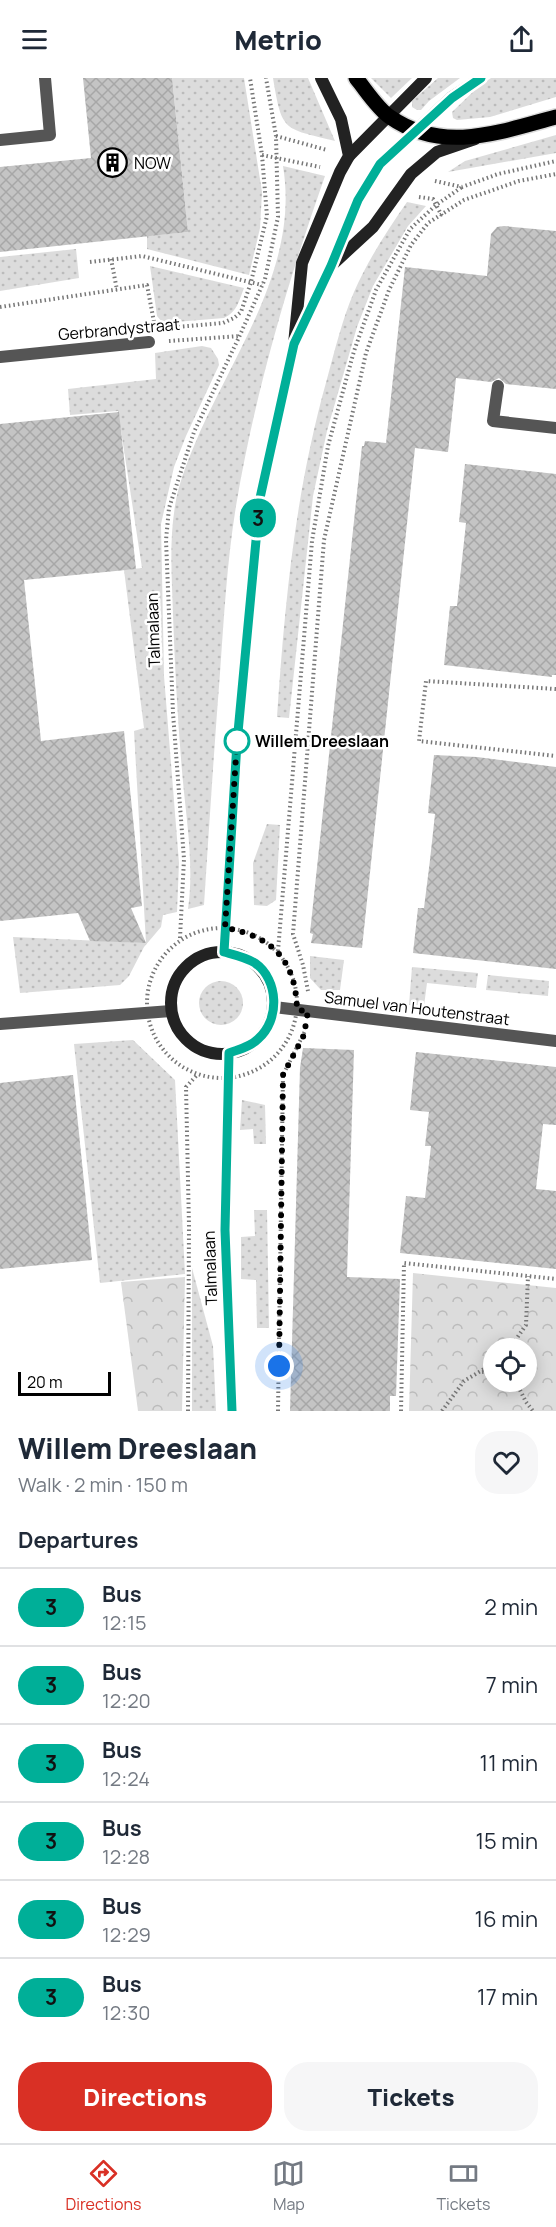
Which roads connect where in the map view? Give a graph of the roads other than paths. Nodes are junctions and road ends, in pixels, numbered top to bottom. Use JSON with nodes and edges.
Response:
{"nodes":[{"id":1,"x":45,"y":78,"type":"edge"},
{"id":2,"x":321,"y":78,"type":"edge"},
{"id":3,"x":356,"y":78,"type":"edge"},
{"id":4,"x":426,"y":78,"type":"edge"},
{"id":5,"x":481,"y":78,"type":"edge"},
{"id":6,"x":389,"y":117,"type":"junction"},
{"id":7,"x":556,"y":117,"type":"edge"},
{"id":8,"x":417,"y":130,"type":"junction"},
{"id":9,"x":484,"y":136,"type":"junction"},
{"id":10,"x":0,"y":140,"type":"edge"},
{"id":11,"x":349,"y":156,"type":"junction"},
{"id":12,"x":331,"y":266,"type":"junction"},
{"id":13,"x":149,"y":342,"type":"road end"},
{"id":14,"x":294,"y":344,"type":"junction"},
{"id":15,"x":0,"y":357,"type":"edge"},
{"id":16,"x":498,"y":386,"type":"dead end"},
{"id":17,"x":556,"y":428,"type":"edge"},
{"id":18,"x":224,"y":952,"type":"junction"},
{"id":19,"x":274,"y":1007,"type":"junction"},
{"id":20,"x":171,"y":1011,"type":"junction"},
{"id":21,"x":0,"y":1024,"type":"edge"},
{"id":22,"x":556,"y":1041,"type":"edge"},
{"id":23,"x":229,"y":1053,"type":"junction"},
{"id":24,"x":232,"y":1411,"type":"edge"}],
"edges":[{"from":1,"to":10,"type":"street"},
{"from":2,"to":11,"type":"main road"},
{"from":3,"to":6,"type":"main road"},
{"from":4,"to":6,"type":"main road"},
{"from":5,"to":8,"type":"main road"},
{"from":6,"to":8,"type":"main road"},
{"from":6,"to":11,"type":"main road"},
{"from":7,"to":9,"type":"main road"},
{"from":8,"to":9,"type":"main road"},
{"from":8,"to":12,"type":"main road"},
{"from":9,"to":12,"type":"main road"},
{"from":11,"to":14,"type":"main road"},
{"from":12,"to":14,"type":"main road"},
{"from":13,"to":15,"type":"street","name":"Gerbrandystraat"},
{"from":14,"to":18,"type":"main road"},
{"from":16,"to":17,"type":"street"},
{"from":18,"to":19,"type":"main road"},
{"from":18,"to":20,"type":"main road"},
{"from":19,"to":22,"type":"street","name":"Samuel van Houtenstraat"},
{"from":19,"to":23,"type":"main road"},
{"from":20,"to":21,"type":"street"},
{"from":20,"to":23,"type":"main road"},
{"from":23,"to":24,"type":"main road","name":"Talmalaan"}]}
